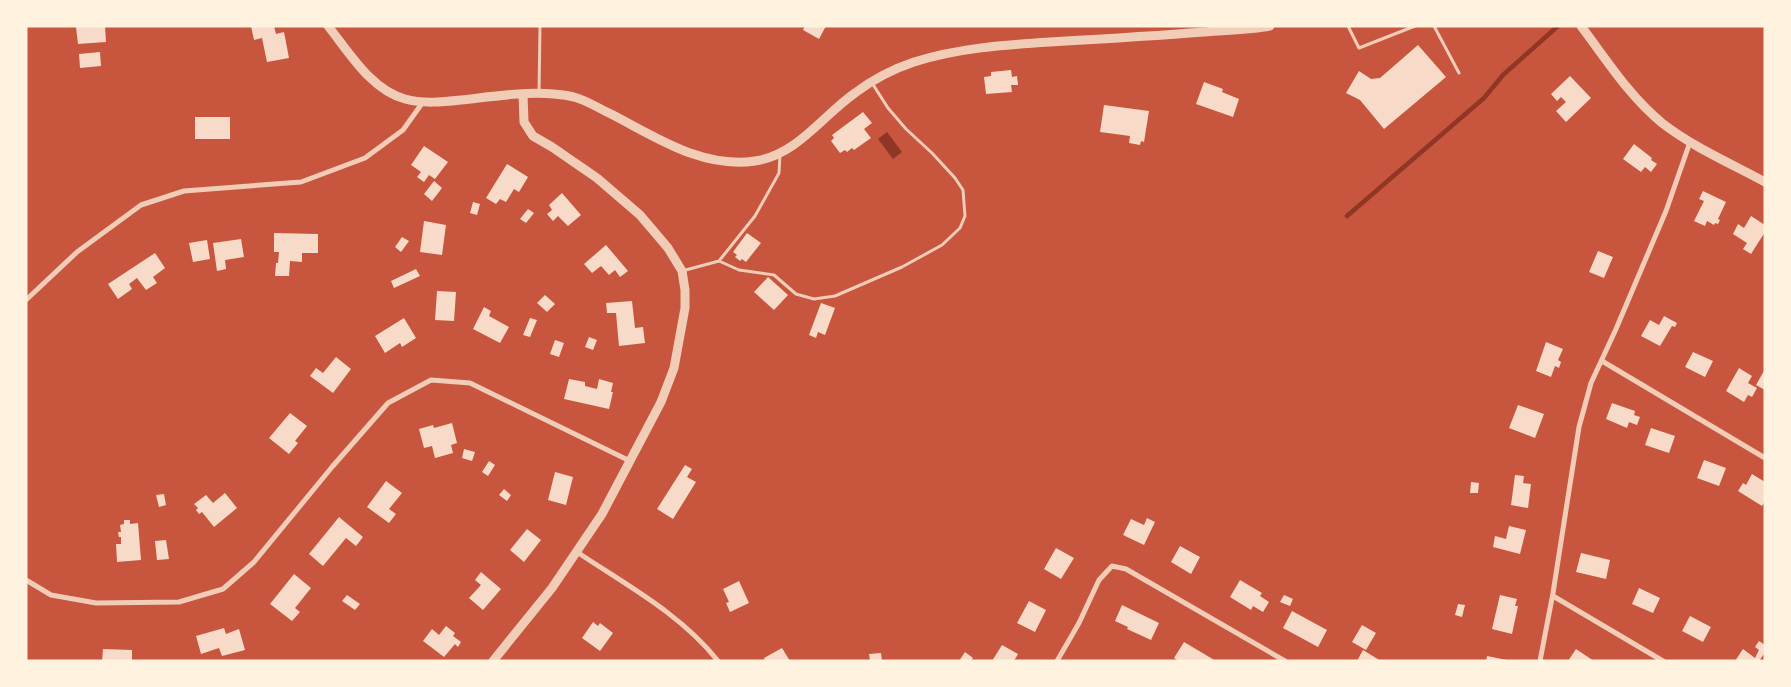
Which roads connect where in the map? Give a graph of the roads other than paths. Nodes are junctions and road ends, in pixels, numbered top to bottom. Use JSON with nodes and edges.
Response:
{"nodes":[{"id":1,"x":328,"y":26,"type":"edge"},
{"id":2,"x":540,"y":26,"type":"edge"},
{"id":3,"x":1270,"y":26,"type":"edge"},
{"id":4,"x":1348,"y":26,"type":"edge"},
{"id":5,"x":1415,"y":26,"type":"edge"},
{"id":6,"x":1434,"y":26,"type":"edge"},
{"id":7,"x":1581,"y":26,"type":"edge"},
{"id":8,"x":1459,"y":73,"type":"dead end"},
{"id":9,"x":871,"y":83,"type":"junction"},
{"id":10,"x":539,"y":93,"type":"junction"},
{"id":11,"x":523,"y":94,"type":"junction"},
{"id":12,"x":423,"y":102,"type":"junction"},
{"id":13,"x":1690,"y":142,"type":"junction"},
{"id":14,"x":780,"y":154,"type":"junction"},
{"id":15,"x":1765,"y":182,"type":"edge"},
{"id":16,"x":719,"y":261,"type":"junction"},
{"id":17,"x":682,"y":271,"type":"junction"},
{"id":18,"x":26,"y":300,"type":"edge"},
{"id":19,"x":1602,"y":361,"type":"junction"},
{"id":20,"x":1765,"y":458,"type":"edge"},
{"id":21,"x":630,"y":461,"type":"junction"},
{"id":22,"x":577,"y":552,"type":"junction"},
{"id":23,"x":26,"y":580,"type":"edge"},
{"id":24,"x":1553,"y":596,"type":"junction"},
{"id":25,"x":493,"y":661,"type":"edge"},
{"id":26,"x":718,"y":661,"type":"edge"},
{"id":27,"x":1057,"y":661,"type":"edge"},
{"id":28,"x":1285,"y":661,"type":"edge"},
{"id":29,"x":1540,"y":661,"type":"edge"},
{"id":30,"x":1663,"y":661,"type":"edge"}],
"edges":[{"from":1,"to":12,"type":"street"},
{"from":2,"to":10,"type":"lane"},
{"from":3,"to":9,"type":"street"},
{"from":4,"to":5,"type":"lane"},
{"from":6,"to":8,"type":"lane"},
{"from":7,"to":13,"type":"street"},
{"from":9,"to":14,"type":"street"},
{"from":9,"to":16,"type":"lane"},
{"from":10,"to":11,"type":"street"},
{"from":10,"to":14,"type":"street"},
{"from":11,"to":12,"type":"street"},
{"from":11,"to":17,"type":"street"},
{"from":12,"to":18,"type":"street"},
{"from":13,"to":15,"type":"street"},
{"from":13,"to":19,"type":"street"},
{"from":14,"to":16,"type":"lane"},
{"from":16,"to":17,"type":"lane"},
{"from":17,"to":21,"type":"street"},
{"from":19,"to":20,"type":"street"},
{"from":19,"to":24,"type":"street"},
{"from":21,"to":22,"type":"street"},
{"from":21,"to":23,"type":"street"},
{"from":22,"to":25,"type":"street"},
{"from":22,"to":26,"type":"street"},
{"from":24,"to":29,"type":"street"},
{"from":24,"to":30,"type":"street"},
{"from":27,"to":28,"type":"street"}]}
